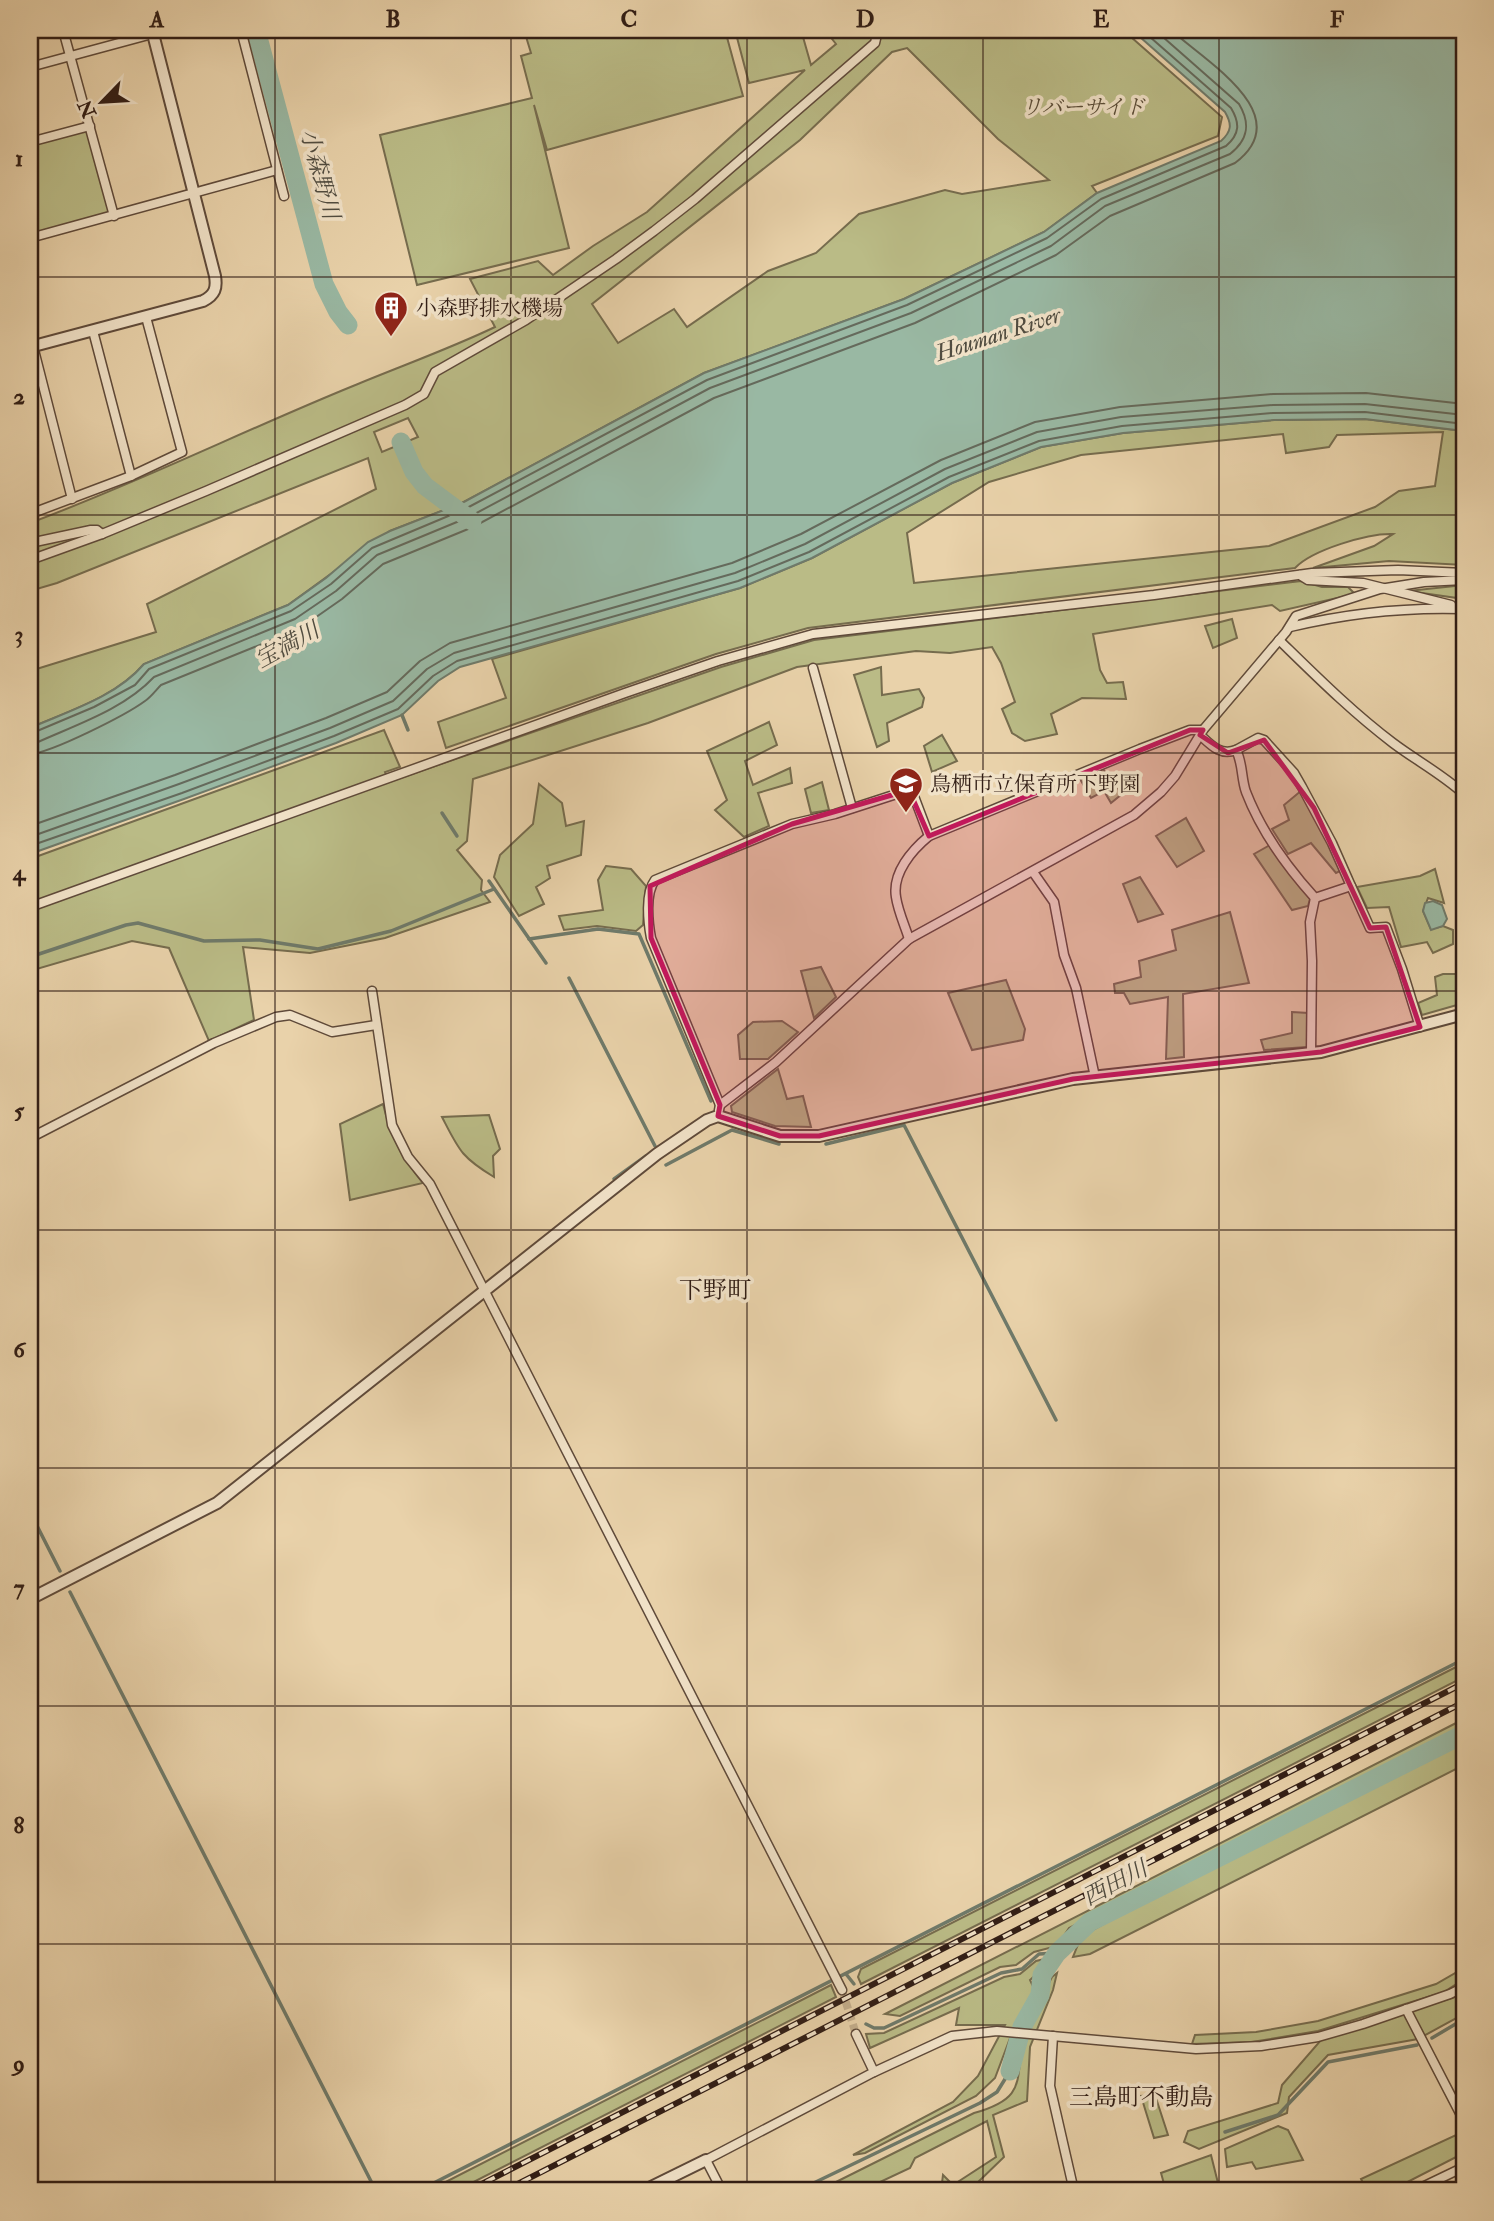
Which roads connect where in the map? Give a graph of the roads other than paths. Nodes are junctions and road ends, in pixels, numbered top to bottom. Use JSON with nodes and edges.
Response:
{"nodes":[{"id":1,"x":62,"y":30,"type":"edge"},
{"id":2,"x":167,"y":30,"type":"edge"},
{"id":3,"x":241,"y":30,"type":"edge"},
{"id":4,"x":878,"y":30,"type":"edge"},
{"id":5,"x":152,"y":32,"type":"edge"},
{"id":6,"x":70,"y":56,"type":"junction"},
{"id":7,"x":30,"y":66,"type":"edge"},
{"id":8,"x":90,"y":126,"type":"junction"},
{"id":9,"x":30,"y":142,"type":"edge"},
{"id":10,"x":277,"y":170,"type":"junction"},
{"id":11,"x":195,"y":194,"type":"junction"},
{"id":12,"x":284,"y":196,"type":"dead end"},
{"id":13,"x":114,"y":216,"type":"junction"},
{"id":14,"x":30,"y":238,"type":"edge"},
{"id":15,"x":146,"y":317,"type":"junction"},
{"id":16,"x":93,"y":331,"type":"junction"},
{"id":17,"x":31,"y":347,"type":"edge"},
{"id":18,"x":131,"y":476,"type":"junction"},
{"id":19,"x":72,"y":499,"type":"junction"},
{"id":20,"x":30,"y":514,"type":"edge"},
{"id":21,"x":102,"y":534,"type":"junction"},
{"id":22,"x":30,"y":543,"type":"edge"},
{"id":23,"x":30,"y":560,"type":"edge"},
{"id":24,"x":1464,"y":573,"type":"edge"},
{"id":25,"x":1300,"y":575,"type":"junction"},
{"id":26,"x":1464,"y":580,"type":"edge"},
{"id":27,"x":1380,"y":589,"type":"junction"},
{"id":28,"x":1464,"y":608,"type":"edge"},
{"id":29,"x":1290,"y":628,"type":"junction"},
{"id":30,"x":1279,"y":640,"type":"junction"},
{"id":31,"x":813,"y":668,"type":"dead end"},
{"id":32,"x":1201,"y":733,"type":"junction"},
{"id":33,"x":1236,"y":750,"type":"junction"},
{"id":34,"x":1464,"y":794,"type":"edge"},
{"id":35,"x":852,"y":808,"type":"junction"},
{"id":36,"x":929,"y":836,"type":"junction"},
{"id":37,"x":1033,"y":872,"type":"junction"},
{"id":38,"x":1352,"y":886,"type":"junction"},
{"id":39,"x":1315,"y":898,"type":"junction"},
{"id":40,"x":30,"y":907,"type":"edge"},
{"id":41,"x":909,"y":939,"type":"junction"},
{"id":42,"x":372,"y":991,"type":"dead end"},
{"id":43,"x":1464,"y":1014,"type":"edge"},
{"id":44,"x":376,"y":1025,"type":"junction"},
{"id":45,"x":1420,"y":1027,"type":"junction"},
{"id":46,"x":1311,"y":1052,"type":"junction"},
{"id":47,"x":1095,"y":1077,"type":"junction"},
{"id":48,"x":719,"y":1111,"type":"junction"},
{"id":49,"x":30,"y":1139,"type":"edge"},
{"id":50,"x":486,"y":1291,"type":"junction"},
{"id":51,"x":30,"y":1599,"type":"edge"},
{"id":52,"x":840,"y":1986,"type":"tunnel mouth"},
{"id":53,"x":1464,"y":1987,"type":"edge"},
{"id":54,"x":1406,"y":2009,"type":"junction"},
{"id":55,"x":856,"y":2034,"type":"tunnel mouth"},
{"id":56,"x":1053,"y":2036,"type":"junction"},
{"id":57,"x":874,"y":2072,"type":"junction"},
{"id":58,"x":1464,"y":2121,"type":"edge"},
{"id":59,"x":706,"y":2160,"type":"junction"},
{"id":60,"x":1464,"y":2167,"type":"edge"},
{"id":61,"x":643,"y":2191,"type":"edge"},
{"id":62,"x":722,"y":2191,"type":"edge"},
{"id":63,"x":1074,"y":2191,"type":"edge"},
{"id":64,"x":1414,"y":2191,"type":"edge"}],
"edges":[{"from":1,"to":6,"type":"street"},
{"from":2,"to":5,"type":"street"},
{"from":3,"to":10,"type":"street"},
{"from":4,"to":21,"type":"street"},
{"from":5,"to":6,"type":"street"},
{"from":5,"to":11,"type":"street"},
{"from":6,"to":7,"type":"street"},
{"from":6,"to":8,"type":"street"},
{"from":8,"to":9,"type":"street"},
{"from":8,"to":13,"type":"street"},
{"from":10,"to":11,"type":"street"},
{"from":10,"to":12,"type":"street"},
{"from":11,"to":13,"type":"street"},
{"from":11,"to":15,"type":"street"},
{"from":13,"to":14,"type":"street"},
{"from":15,"to":16,"type":"street"},
{"from":15,"to":18,"type":"street"},
{"from":16,"to":17,"type":"street"},
{"from":16,"to":18,"type":"street"},
{"from":17,"to":19,"type":"street"},
{"from":18,"to":19,"type":"street"},
{"from":19,"to":20,"type":"street"},
{"from":21,"to":22,"type":"street"},
{"from":21,"to":23,"type":"street"},
{"from":24,"to":25,"type":"street"},
{"from":25,"to":27,"type":"street"},
{"from":25,"to":40,"type":"street"},
{"from":26,"to":27,"type":"street"},
{"from":27,"to":28,"type":"street"},
{"from":27,"to":29,"type":"street"},
{"from":28,"to":29,"type":"street"},
{"from":29,"to":30,"type":"street"},
{"from":30,"to":32,"type":"street"},
{"from":30,"to":34,"type":"street"},
{"from":31,"to":35,"type":"street"},
{"from":32,"to":33,"type":"street"},
{"from":32,"to":36,"type":"street"},
{"from":32,"to":37,"type":"street"},
{"from":33,"to":38,"type":"street"},
{"from":33,"to":39,"type":"street"},
{"from":35,"to":36,"type":"street"},
{"from":35,"to":48,"type":"street"},
{"from":36,"to":41,"type":"street"},
{"from":37,"to":41,"type":"street"},
{"from":37,"to":47,"type":"street"},
{"from":38,"to":39,"type":"street"},
{"from":38,"to":45,"type":"street"},
{"from":39,"to":46,"type":"street"},
{"from":41,"to":48,"type":"street"},
{"from":42,"to":44,"type":"street"},
{"from":43,"to":45,"type":"street"},
{"from":44,"to":49,"type":"street"},
{"from":44,"to":50,"type":"street"},
{"from":45,"to":46,"type":"street"},
{"from":46,"to":47,"type":"street"},
{"from":47,"to":48,"type":"street"},
{"from":48,"to":50,"type":"street"},
{"from":50,"to":51,"type":"street"},
{"from":50,"to":52,"type":"street"},
{"from":53,"to":54,"type":"street"},
{"from":54,"to":56,"type":"street"},
{"from":54,"to":58,"type":"street"},
{"from":55,"to":57,"type":"street"},
{"from":56,"to":57,"type":"street"},
{"from":56,"to":63,"type":"street"},
{"from":57,"to":59,"type":"street"},
{"from":59,"to":61,"type":"street"},
{"from":59,"to":62,"type":"street"},
{"from":60,"to":64,"type":"street"}]}
